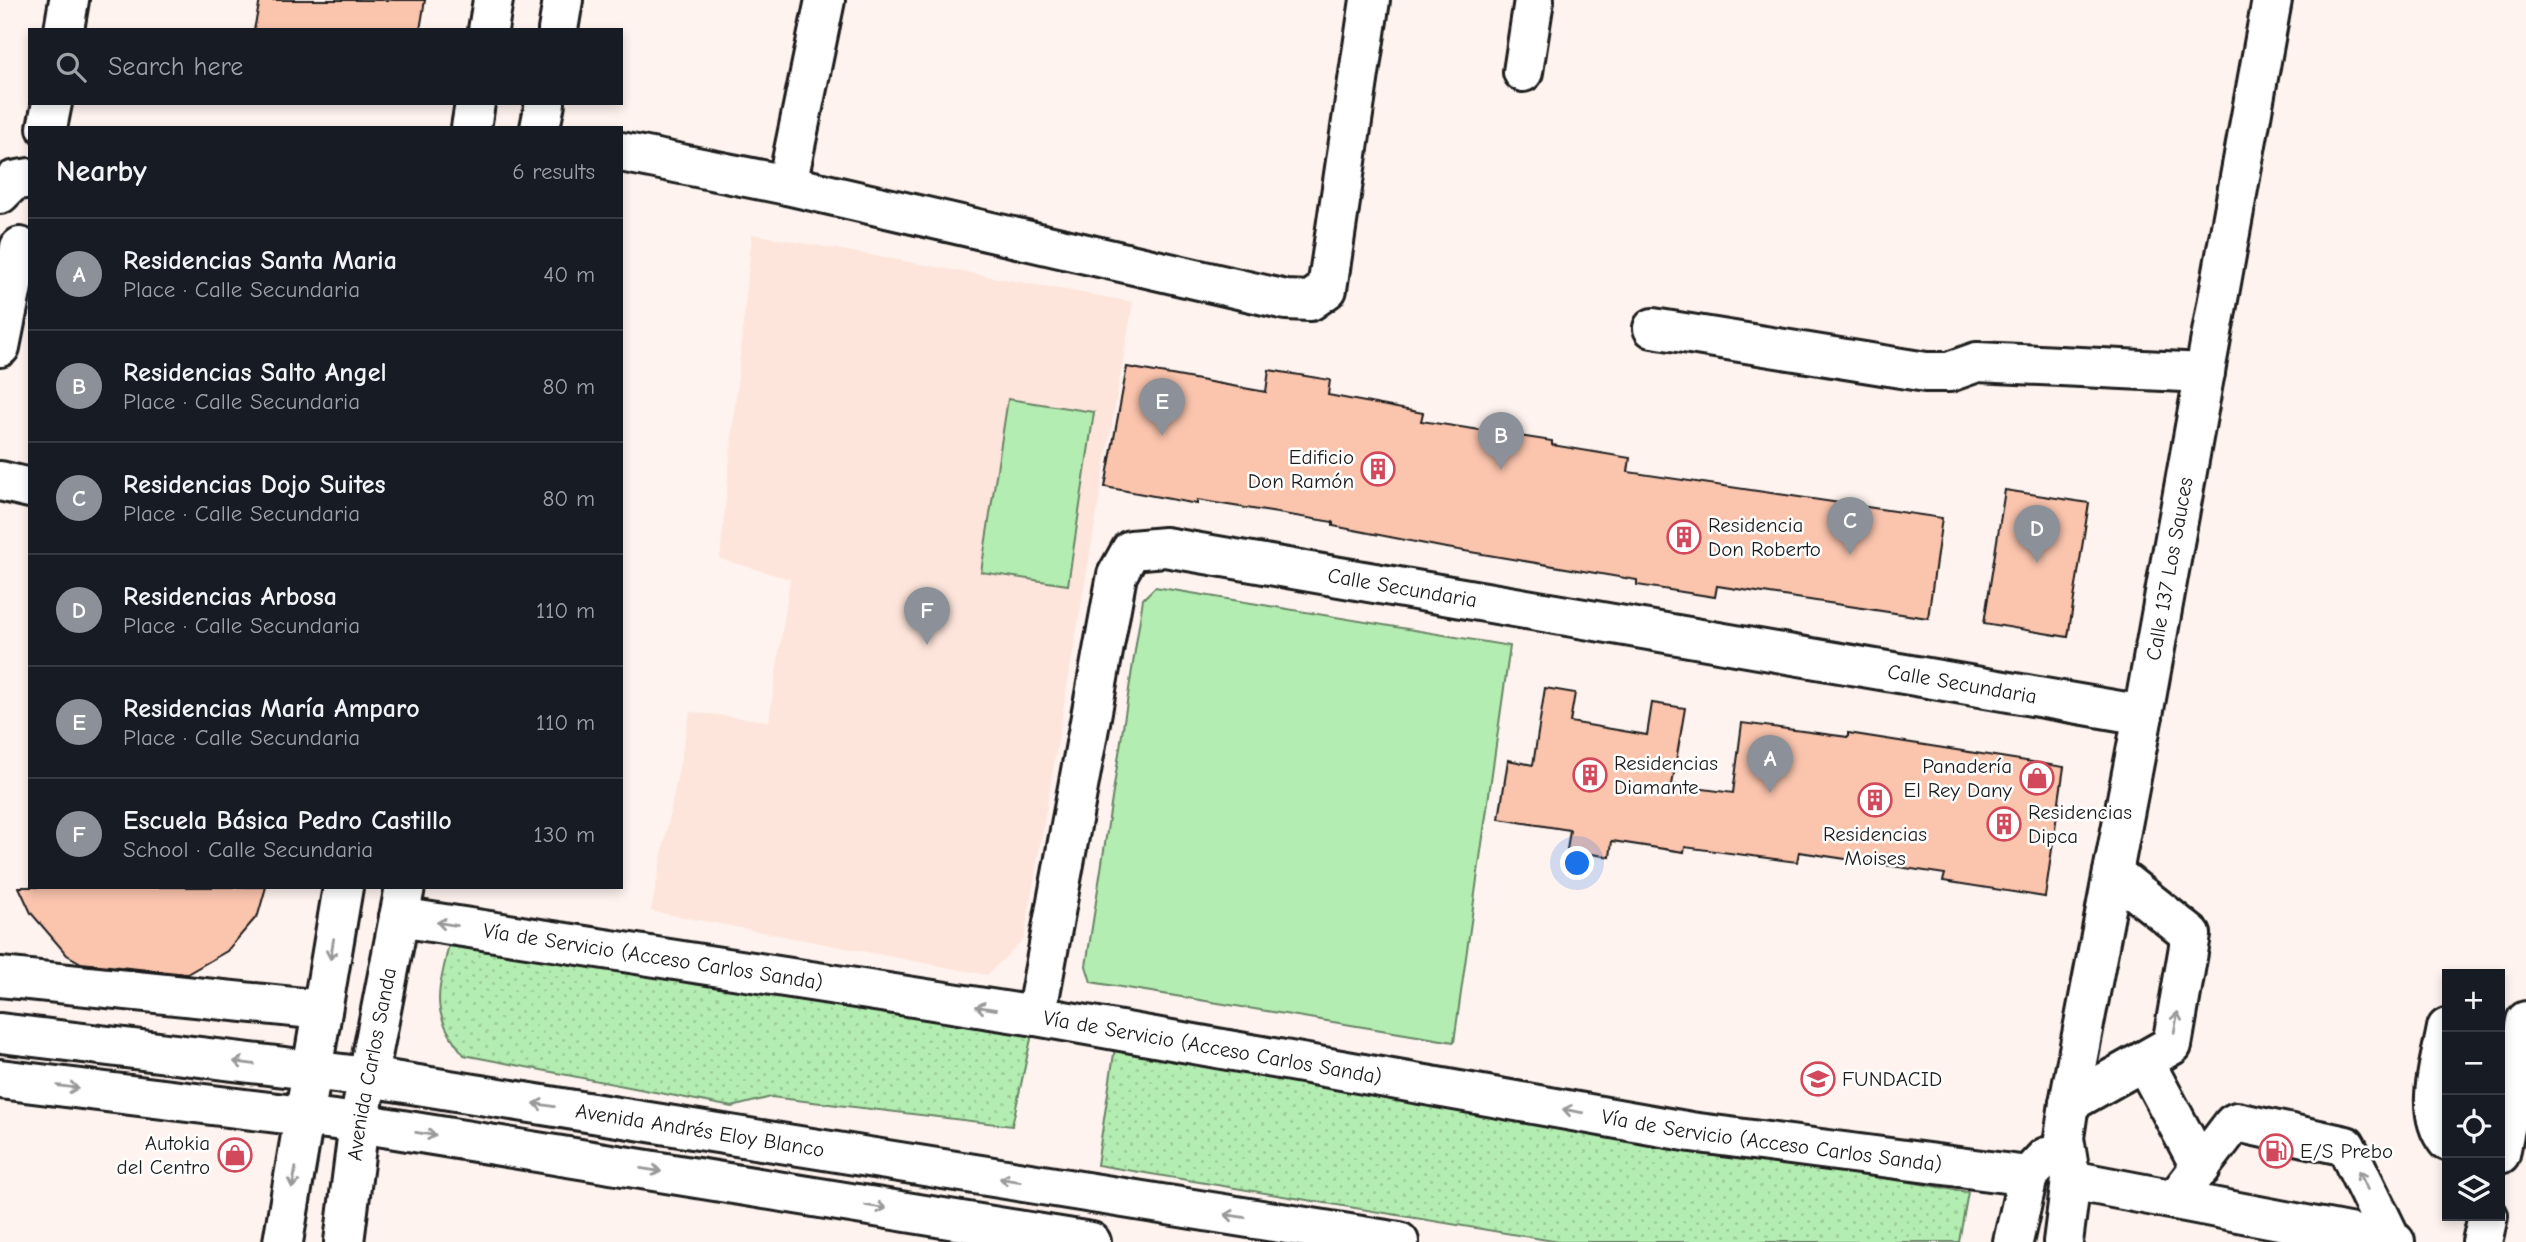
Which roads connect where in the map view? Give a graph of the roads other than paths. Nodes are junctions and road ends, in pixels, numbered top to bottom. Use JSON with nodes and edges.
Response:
{"nodes":[{"id":1,"x":69,"y":0,"type":"edge"},
{"id":2,"x":493,"y":0,"type":"edge"},
{"id":3,"x":563,"y":0,"type":"edge"},
{"id":4,"x":825,"y":0,"type":"edge"},
{"id":5,"x":1370,"y":0,"type":"edge"},
{"id":6,"x":1534,"y":0,"type":"edge"},
{"id":7,"x":2272,"y":0,"type":"edge"},
{"id":8,"x":64,"y":28,"type":"edge"},
{"id":9,"x":488,"y":28,"type":"edge"},
{"id":10,"x":558,"y":28,"type":"edge"},
{"id":11,"x":1523,"y":72,"type":"dead end"},
{"id":12,"x":51,"y":105,"type":"edge"},
{"id":13,"x":475,"y":105,"type":"edge"},
{"id":14,"x":545,"y":105,"type":"edge"},
{"id":15,"x":47,"y":126,"type":"edge"},
{"id":16,"x":471,"y":126,"type":"edge"},
{"id":17,"x":540,"y":126,"type":"edge"},
{"id":18,"x":623,"y":152,"type":"edge"},
{"id":19,"x":28,"y":178,"type":"edge"},
{"id":20,"x":787,"y":185,"type":"junction"},
{"id":21,"x":0,"y":194,"type":"edge"},
{"id":22,"x":17,"y":243,"type":"edge"},
{"id":23,"x":1653,"y":328,"type":"dead end"},
{"id":24,"x":0,"y":347,"type":"edge"},
{"id":25,"x":2205,"y":373,"type":"junction"},
{"id":26,"x":0,"y":481,"type":"edge"},
{"id":27,"x":28,"y":488,"type":"edge"},
{"id":28,"x":2143,"y":715,"type":"junction"},
{"id":29,"x":2113,"y":873,"type":"junction"},
{"id":30,"x":343,"y":889,"type":"edge"},
{"id":31,"x":402,"y":902,"type":"edge"},
{"id":32,"x":0,"y":977,"type":"edge"},
{"id":33,"x":322,"y":1010,"type":"junction"},
{"id":34,"x":1036,"y":1016,"type":"junction"},
{"id":35,"x":2446,"y":1032,"type":"edge"},
{"id":36,"x":0,"y":1033,"type":"edge"},
{"id":37,"x":2524,"y":1040,"type":"edge"},
{"id":38,"x":2144,"y":1061,"type":"junction"},
{"id":39,"x":312,"y":1072,"type":"junction"},
{"id":40,"x":368,"y":1077,"type":"junction"},
{"id":41,"x":0,"y":1079,"type":"edge"},
{"id":42,"x":305,"y":1115,"type":"junction"},
{"id":43,"x":2066,"y":1121,"type":"junction"},
{"id":44,"x":359,"y":1123,"type":"junction"},
{"id":45,"x":2505,"y":1130,"type":"edge"},
{"id":46,"x":2442,"y":1133,"type":"edge"},
{"id":47,"x":2201,"y":1168,"type":"junction"},
{"id":48,"x":2028,"y":1176,"type":"junction"},
{"id":49,"x":2071,"y":1180,"type":"junction"},
{"id":50,"x":2175,"y":1200,"type":"junction"},
{"id":51,"x":2487,"y":1221,"type":"edge"},
{"id":52,"x":1083,"y":1241,"type":"edge"},
{"id":53,"x":283,"y":1242,"type":"edge"},
{"id":54,"x":344,"y":1242,"type":"edge"},
{"id":55,"x":1399,"y":1242,"type":"edge"},
{"id":56,"x":2013,"y":1242,"type":"edge"},
{"id":57,"x":2063,"y":1242,"type":"edge"},
{"id":58,"x":2394,"y":1242,"type":"edge"},
{"id":59,"x":2482,"y":1242,"type":"edge"}],
"edges":[{"from":1,"to":8,"type":"street"},
{"from":2,"to":9,"type":"street"},
{"from":3,"to":10,"type":"street"},
{"from":4,"to":20,"type":"street"},
{"from":5,"to":20,"type":"street"},
{"from":6,"to":11,"type":"street"},
{"from":7,"to":25,"type":"street","name":"Calle 137 Los Sauces"},
{"from":12,"to":15,"type":"street"},
{"from":13,"to":16,"type":"street"},
{"from":14,"to":17,"type":"street"},
{"from":18,"to":20,"type":"street"},
{"from":19,"to":21,"type":"street"},
{"from":22,"to":24,"type":"street"},
{"from":23,"to":25,"type":"street"},
{"from":25,"to":28,"type":"street","name":"Calle 137 Los Sauces"},
{"from":26,"to":27,"type":"street"},
{"from":28,"to":29,"type":"street","name":"Calle 137 Los Sauces"},
{"from":28,"to":34,"type":"street","name":"Calle Secundaria"},
{"from":38,"to":29,"type":"street","one_way":true},
{"from":29,"to":43,"type":"street","name":"Calle 137 Los Sauces"},
{"from":30,"to":33,"type":"street","one_way":true},
{"from":34,"to":31,"type":"street","name":"Vía de Servicio (Acceso Carlos Sanda)","one_way":true},
{"from":31,"to":40,"type":"street","name":"Avenida Carlos Sanda"},
{"from":32,"to":33,"type":"street"},
{"from":33,"to":39,"type":"street"},
{"from":48,"to":34,"type":"street","name":"Vía de Servicio (Acceso Carlos Sanda)","one_way":true},
{"from":35,"to":46,"type":"street"},
{"from":39,"to":36,"type":"street","name":"Avenida Andrés Eloy Blanco","one_way":true},
{"from":37,"to":45,"type":"street"},
{"from":38,"to":43,"type":"street"},
{"from":38,"to":47,"type":"street"},
{"from":39,"to":40,"type":"street","name":"Avenida Andrés Eloy Blanco"},
{"from":39,"to":42,"type":"street"},
{"from":40,"to":44,"type":"street","name":"Avenida Carlos Sanda"},
{"from":55,"to":40,"type":"street","name":"Avenida Andrés Eloy Blanco","one_way":true},
{"from":41,"to":42,"type":"street","one_way":true},
{"from":42,"to":44,"type":"street"},
{"from":42,"to":53,"type":"street","one_way":true},
{"from":43,"to":48,"type":"street"},
{"from":43,"to":49,"type":"street"},
{"from":44,"to":52,"type":"street","one_way":true},
{"from":44,"to":54,"type":"street","name":"Avenida Carlos Sanda"},
{"from":47,"to":50,"type":"street"},
{"from":58,"to":47,"type":"street","one_way":true},
{"from":48,"to":56,"type":"street"},
{"from":49,"to":50,"type":"street"},
{"from":49,"to":57,"type":"street"},
{"from":50,"to":58,"type":"street"},
{"from":51,"to":59,"type":"street"}]}
